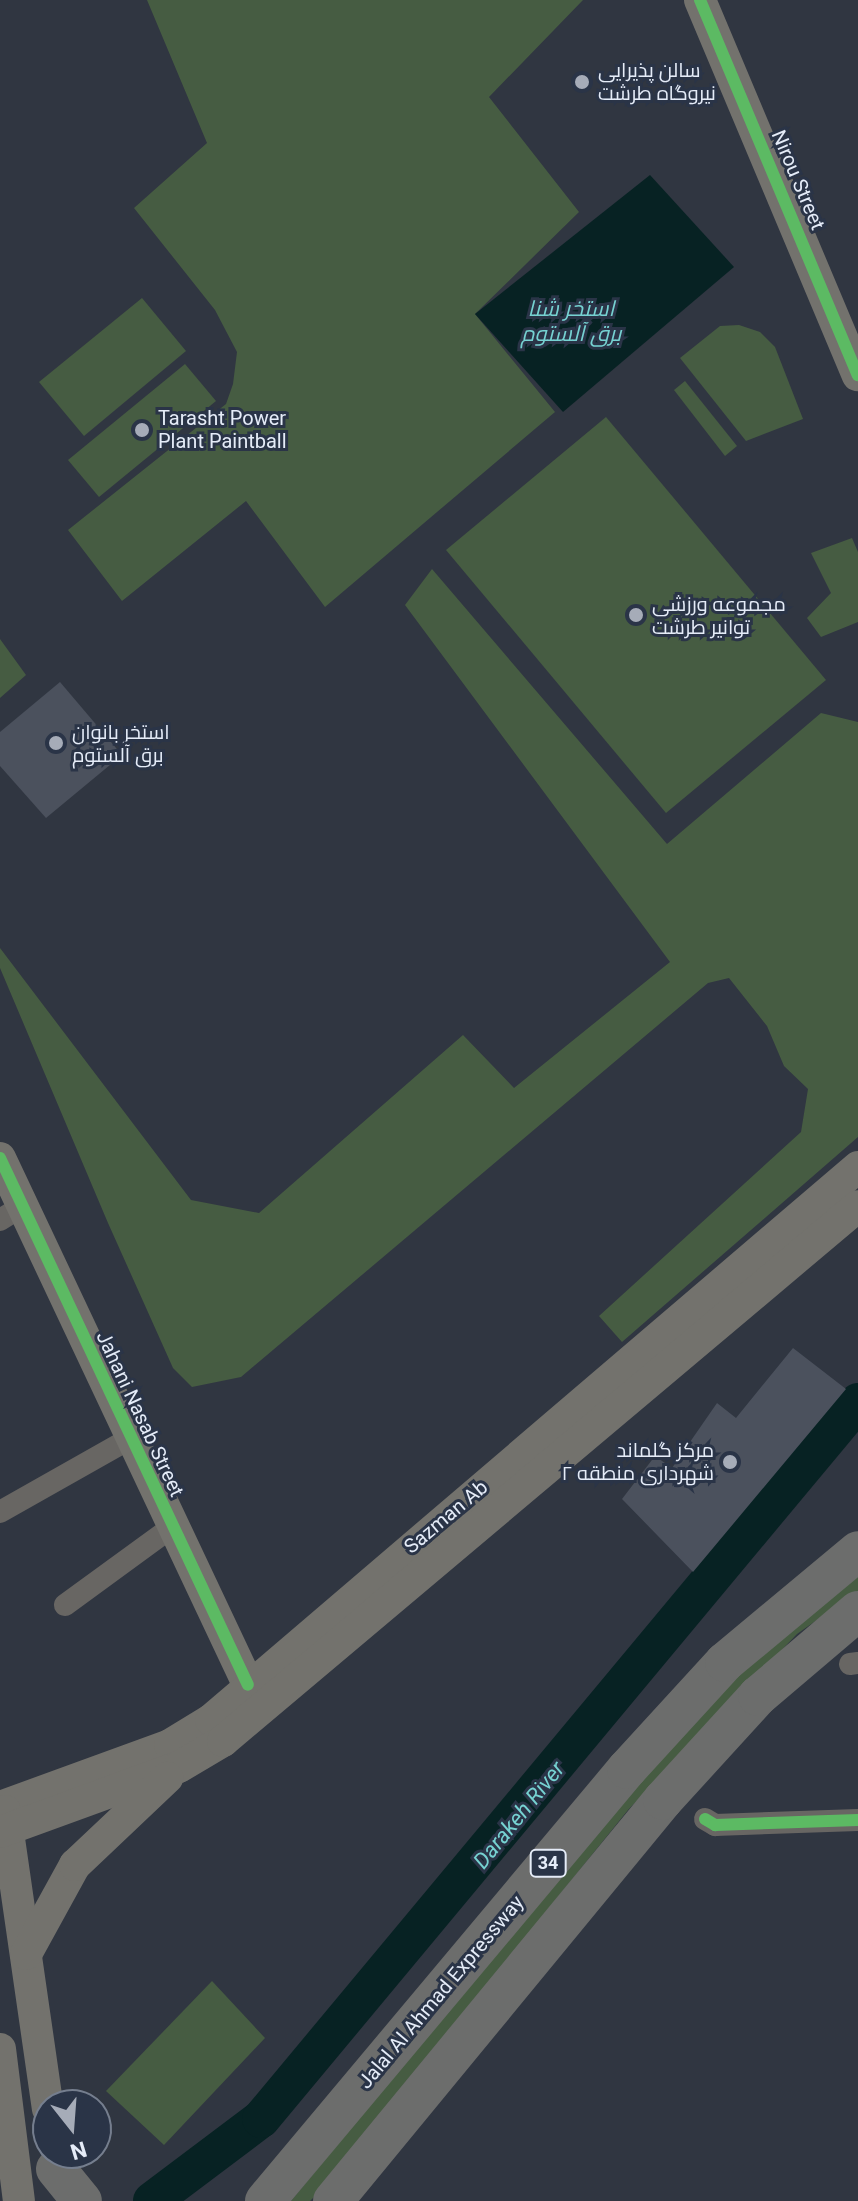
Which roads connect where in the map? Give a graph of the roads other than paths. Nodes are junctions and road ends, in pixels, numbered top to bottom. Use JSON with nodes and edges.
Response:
{"nodes":[{"id":1,"x":700,"y":0,"type":"edge"},
{"id":2,"x":858,"y":375,"type":"edge"},
{"id":3,"x":0,"y":1158,"type":"edge"},
{"id":4,"x":858,"y":1167,"type":"edge"},
{"id":5,"x":858,"y":1206,"type":"edge"},
{"id":6,"x":10,"y":1213,"type":"edge"},
{"id":7,"x":129,"y":1439,"type":"junction"},
{"id":8,"x":0,"y":1512,"type":"edge"},
{"id":9,"x":172,"y":1527,"type":"junction"},
{"id":10,"x":858,"y":1551,"type":"edge"},
{"id":11,"x":65,"y":1605,"type":"dead end"},
{"id":12,"x":858,"y":1611,"type":"edge"},
{"id":13,"x":254,"y":1697,"type":"junction"},
{"id":14,"x":179,"y":1767,"type":"junction"},
{"id":15,"x":3,"y":1818,"type":"edge"},
{"id":16,"x":705,"y":1819,"type":"dead end"},
{"id":17,"x":858,"y":1820,"type":"edge"},
{"id":18,"x":26,"y":1954,"type":"junction"},
{"id":19,"x":0,"y":2049,"type":"edge"},
{"id":20,"x":380,"y":2064,"type":"junction"},
{"id":21,"x":2,"y":2078,"type":"edge"},
{"id":22,"x":45,"y":2089,"type":"edge"},
{"id":23,"x":417,"y":2099,"type":"junction"},
{"id":24,"x":57,"y":2174,"type":"edge"},
{"id":25,"x":19,"y":2201,"type":"edge"},
{"id":26,"x":82,"y":2201,"type":"edge"},
{"id":27,"x":265,"y":2201,"type":"edge"},
{"id":28,"x":333,"y":2201,"type":"edge"}],
"edges":[{"from":1,"to":2,"type":"main road","name":"Nirou Street"},
{"from":3,"to":6,"type":"main road","name":"Jahani Nasab Street"},
{"from":4,"to":13,"type":"main road","name":"Sazman Ab"},
{"from":5,"to":13,"type":"main road","name":"Sazman Ab"},
{"from":6,"to":7,"type":"main road","name":"Jahani Nasab Street"},
{"from":7,"to":8,"type":"street"},
{"from":7,"to":9,"type":"main road","name":"Jahani Nasab Street"},
{"from":9,"to":11,"type":"street"},
{"from":9,"to":13,"type":"main road","name":"Jahani Nasab Street"},
{"from":10,"to":20,"type":"highway","name":"Jalal Al Ahmad Expressway","number":"34"},
{"from":12,"to":23,"type":"highway","number":"34"},
{"from":13,"to":14,"type":"main road","name":"Sazman Ab"},
{"from":13,"to":15,"type":"main road","name":"Sazman Ab"},
{"from":14,"to":15,"type":"main road","name":"Sazman Ab"},
{"from":14,"to":18,"type":"main road"},
{"from":15,"to":18,"type":"main road"},
{"from":16,"to":17,"type":"street"},
{"from":18,"to":22,"type":"main road"},
{"from":19,"to":21,"type":"main road"},
{"from":20,"to":23,"type":"highway"},
{"from":20,"to":27,"type":"highway","name":"Jalal Al Ahmad Expressway","number":"34"},
{"from":21,"to":25,"type":"main road"},
{"from":23,"to":28,"type":"highway","number":"34"},
{"from":24,"to":26,"type":"highway"}]}
